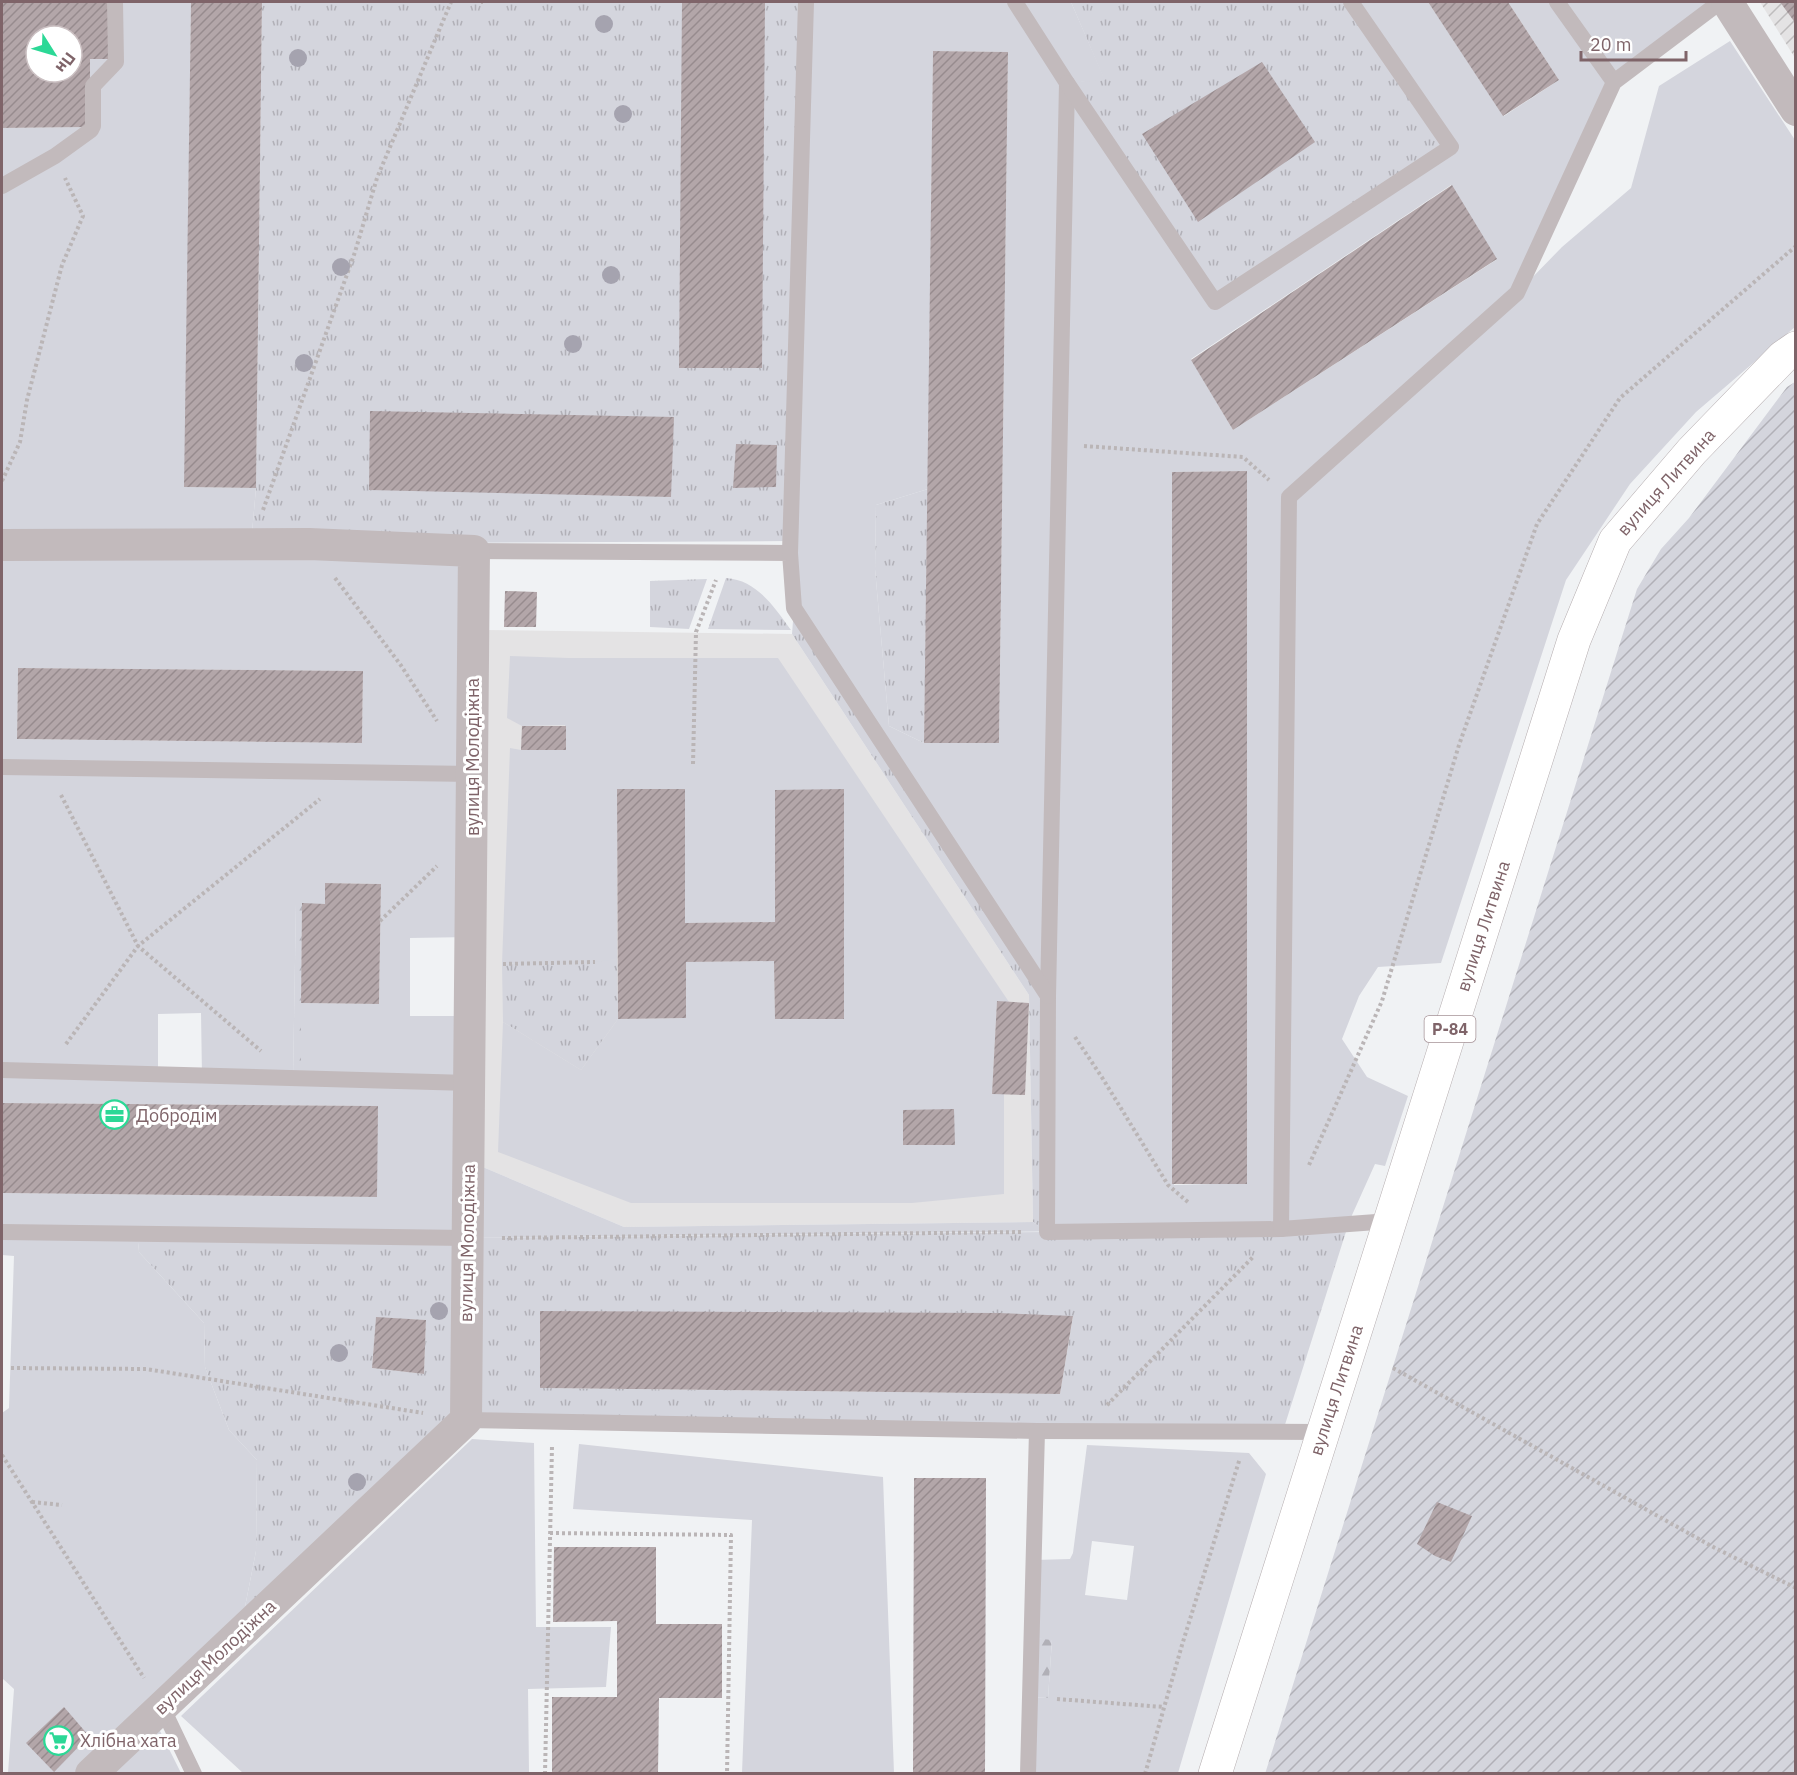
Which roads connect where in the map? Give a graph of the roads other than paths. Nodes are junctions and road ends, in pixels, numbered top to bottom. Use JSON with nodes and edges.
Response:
{"nodes":[{"id":1,"x":115,"y":2,"type":"edge"},
{"id":2,"x":806,"y":2,"type":"edge"},
{"id":3,"x":1015,"y":2,"type":"edge"},
{"id":4,"x":1351,"y":2,"type":"edge"},
{"id":5,"x":1557,"y":2,"type":"edge"},
{"id":6,"x":1720,"y":2,"type":"edge"},
{"id":7,"x":1727,"y":2,"type":"edge"},
{"id":8,"x":1614,"y":82,"type":"junction"},
{"id":9,"x":1067,"y":83,"type":"junction"},
{"id":10,"x":1796,"y":110,"type":"edge"},
{"id":11,"x":2,"y":186,"type":"edge"},
{"id":12,"x":1796,"y":348,"type":"edge"},
{"id":13,"x":2,"y":545,"type":"edge"},
{"id":14,"x":474,"y":551,"type":"junction"},
{"id":15,"x":790,"y":553,"type":"junction"},
{"id":16,"x":2,"y":767,"type":"edge"},
{"id":17,"x":472,"y":774,"type":"junction"},
{"id":18,"x":1048,"y":996,"type":"junction"},
{"id":19,"x":2,"y":1070,"type":"edge"},
{"id":20,"x":469,"y":1083,"type":"junction"},
{"id":21,"x":1390,"y":1221,"type":"junction"},
{"id":22,"x":1281,"y":1229,"type":"junction"},
{"id":23,"x":2,"y":1232,"type":"edge"},
{"id":24,"x":467,"y":1238,"type":"junction"},
{"id":25,"x":465,"y":1420,"type":"junction"},
{"id":26,"x":1037,"y":1431,"type":"junction"},
{"id":27,"x":1323,"y":1432,"type":"junction"},
{"id":28,"x":162,"y":1707,"type":"junction"},
{"id":29,"x":91,"y":1773,"type":"edge"},
{"id":30,"x":194,"y":1773,"type":"edge"},
{"id":31,"x":1028,"y":1773,"type":"edge"},
{"id":32,"x":1215,"y":1773,"type":"edge"}],
"edges":[{"from":1,"to":11,"type":"lane"},
{"from":2,"to":15,"type":"lane"},
{"from":3,"to":9,"type":"lane"},
{"from":4,"to":9,"type":"lane"},
{"from":5,"to":8,"type":"lane"},
{"from":6,"to":8,"type":"lane"},
{"from":7,"to":10,"type":"street"},
{"from":8,"to":22,"type":"lane"},
{"from":9,"to":18,"type":"lane"},
{"from":12,"to":21,"type":"main road","name":"вулиця Литвина","number":"Р-84"},
{"from":13,"to":14,"type":"street"},
{"from":14,"to":15,"type":"lane"},
{"from":14,"to":17,"type":"street","name":"вулиця Молодіжна"},
{"from":15,"to":18,"type":"lane"},
{"from":16,"to":17,"type":"lane"},
{"from":17,"to":20,"type":"street","name":"вулиця Молодіжна"},
{"from":18,"to":22,"type":"lane"},
{"from":19,"to":20,"type":"lane"},
{"from":20,"to":24,"type":"street","name":"вулиця Молодіжна"},
{"from":21,"to":22,"type":"lane"},
{"from":21,"to":27,"type":"main road","name":"вулиця Литвина","number":"Р-84"},
{"from":23,"to":24,"type":"lane"},
{"from":24,"to":25,"type":"street","name":"вулиця Молодіжна"},
{"from":25,"to":26,"type":"lane"},
{"from":25,"to":28,"type":"street","name":"вулиця Молодіжна"},
{"from":26,"to":27,"type":"lane"},
{"from":26,"to":31,"type":"lane"},
{"from":27,"to":32,"type":"main road","name":"вулиця Литвина","number":"Р-84"},
{"from":28,"to":29,"type":"street","name":"вулиця Молодіжна"},
{"from":28,"to":30,"type":"lane"}]}
